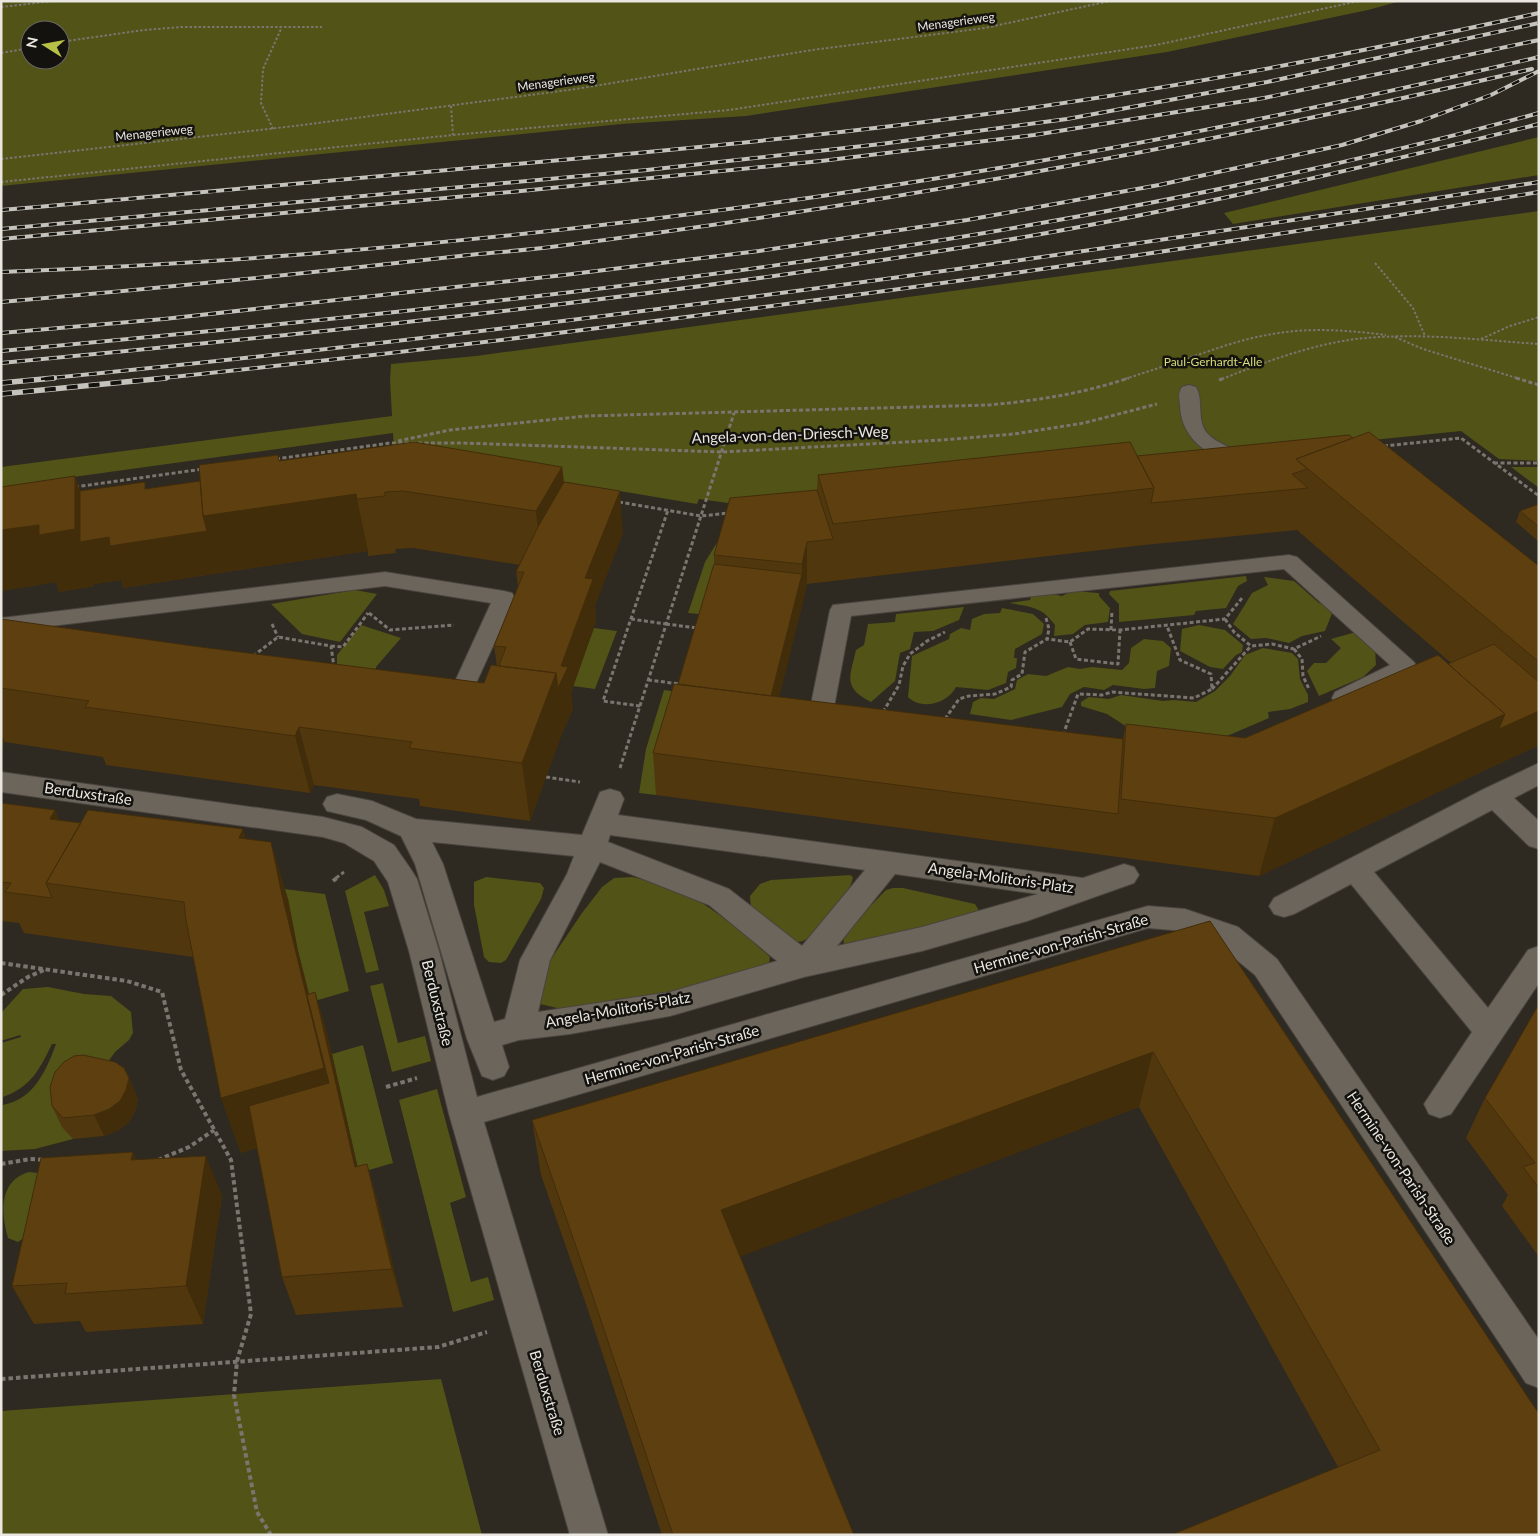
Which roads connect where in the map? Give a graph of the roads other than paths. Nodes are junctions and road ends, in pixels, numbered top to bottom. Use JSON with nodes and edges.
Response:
{"nodes":[{"id":1,"x":1189,"y":391,"type":"road end"},
{"id":2,"x":1240,"y":461,"type":"edge"},
{"id":3,"x":4,"y":637,"type":"edge"},
{"id":4,"x":421,"y":692,"type":"edge"},
{"id":5,"x":1316,"y":711,"type":"edge"},
{"id":6,"x":821,"y":712,"type":"junction"},
{"id":7,"x":882,"y":719,"type":"edge"},
{"id":8,"x":816,"y":744,"type":"edge"},
{"id":9,"x":1539,"y":773,"type":"edge"},
{"id":10,"x":1,"y":782,"type":"edge"},
{"id":11,"x":1494,"y":796,"type":"junction"},
{"id":12,"x":337,"y":804,"type":"dead end"},
{"id":13,"x":600,"y":823,"type":"junction"},
{"id":14,"x":401,"y":827,"type":"junction"},
{"id":15,"x":1539,"y":838,"type":"edge"},
{"id":16,"x":888,"y":862,"type":"junction"},
{"id":17,"x":1125,"y":866,"type":"dead end"},
{"id":18,"x":1355,"y":869,"type":"junction"},
{"id":19,"x":1085,"y":889,"type":"junction"},
{"id":20,"x":1284,"y":906,"type":"dead end"},
{"id":21,"x":1539,"y":958,"type":"edge"},
{"id":22,"x":804,"y":965,"type":"junction"},
{"id":23,"x":519,"y":1027,"type":"junction"},
{"id":24,"x":1489,"y":1032,"type":"junction"},
{"id":25,"x":1440,"y":1104,"type":"dead end"},
{"id":26,"x":465,"y":1114,"type":"junction"},
{"id":27,"x":1539,"y":1371,"type":"edge"},
{"id":28,"x":589,"y":1535,"type":"edge"}],
"edges":[{"from":1,"to":2,"type":"lane"},
{"from":3,"to":4,"type":"lane"},
{"from":5,"to":6,"type":"lane"},
{"from":6,"to":7,"type":"lane"},
{"from":6,"to":8,"type":"lane"},
{"from":9,"to":11,"type":"street"},
{"from":10,"to":26,"type":"street","name":"Berduxstraße"},
{"from":11,"to":15,"type":"street"},
{"from":11,"to":18,"type":"street"},
{"from":12,"to":14,"type":"street","name":"Angela-Molitoris-Platz"},
{"from":13,"to":14,"type":"street","name":"Angela-Molitoris-Platz"},
{"from":13,"to":16,"type":"street","name":"Angela-Molitoris-Platz"},
{"from":13,"to":22,"type":"street","name":"Angela-Molitoris-Platz"},
{"from":13,"to":23,"type":"street","name":"Angela-Molitoris-Platz"},
{"from":14,"to":23,"type":"street","name":"Angela-Molitoris-Platz"},
{"from":16,"to":19,"type":"street","name":"Angela-Molitoris-Platz"},
{"from":16,"to":22,"type":"street"},
{"from":17,"to":19,"type":"street","name":"Angela-Molitoris-Platz"},
{"from":18,"to":20,"type":"street"},
{"from":18,"to":24,"type":"street"},
{"from":19,"to":22,"type":"street","name":"Angela-Molitoris-Platz"},
{"from":21,"to":24,"type":"street"},
{"from":22,"to":23,"type":"street","name":"Angela-Molitoris-Platz"},
{"from":24,"to":25,"type":"street"},
{"from":26,"to":27,"type":"street","name":"Hermine-von-Parish-Straße"},
{"from":26,"to":28,"type":"street","name":"Berduxstraße"}]}
